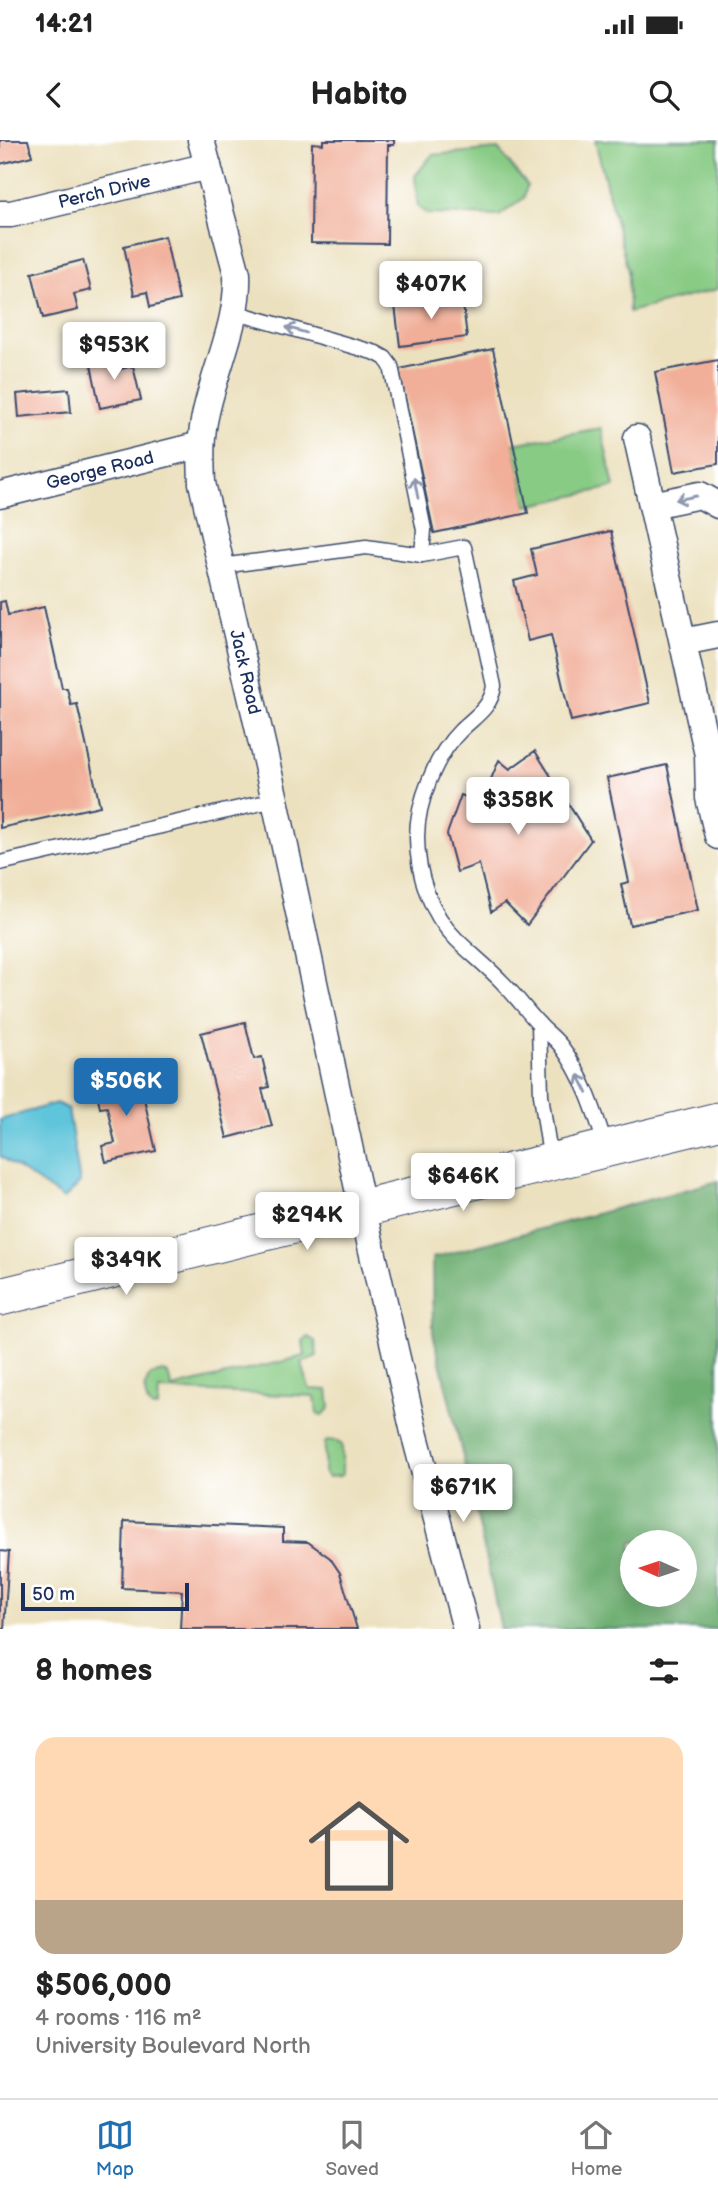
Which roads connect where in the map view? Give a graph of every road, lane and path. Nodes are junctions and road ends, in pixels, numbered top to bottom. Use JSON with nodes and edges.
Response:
{"nodes":[{"id":1,"x":201,"y":140,"type":"edge"},
{"id":2,"x":208,"y":166,"type":"junction"},
{"id":3,"x":0,"y":214,"type":"edge"},
{"id":4,"x":234,"y":312,"type":"junction"},
{"id":5,"x":637,"y":438,"type":"dead end"},
{"id":6,"x":200,"y":444,"type":"junction"},
{"id":7,"x":0,"y":495,"type":"edge"},
{"id":8,"x":652,"y":505,"type":"junction"},
{"id":9,"x":718,"y":505,"type":"edge"},
{"id":10,"x":422,"y":555,"type":"junction"},
{"id":11,"x":221,"y":566,"type":"junction"},
{"id":12,"x":718,"y":635,"type":"edge"},
{"id":13,"x":683,"y":642,"type":"junction"},
{"id":14,"x":275,"y":800,"type":"junction"},
{"id":15,"x":718,"y":836,"type":"edge"},
{"id":16,"x":0,"y":863,"type":"edge"},
{"id":17,"x":539,"y":1024,"type":"junction"},
{"id":18,"x":718,"y":1121,"type":"edge"},
{"id":19,"x":607,"y":1148,"type":"junction"},
{"id":20,"x":551,"y":1162,"type":"junction"},
{"id":21,"x":362,"y":1208,"type":"junction"},
{"id":22,"x":0,"y":1297,"type":"edge"},
{"id":23,"x":467,"y":1629,"type":"edge"}],
"edges":[{"from":1,"to":2,"type":"street","name":"Jack Road"},
{"from":2,"to":3,"type":"street","name":"Perch Drive"},
{"from":2,"to":4,"type":"street","name":"Jack Road"},
{"from":4,"to":6,"type":"street","name":"Jack Road"},
{"from":10,"to":4,"type":"lane","one_way":true},
{"from":5,"to":8,"type":"street"},
{"from":6,"to":7,"type":"street","name":"George Road"},
{"from":6,"to":11,"type":"street","name":"Jack Road"},
{"from":9,"to":8,"type":"street","one_way":true},
{"from":8,"to":13,"type":"street"},
{"from":10,"to":11,"type":"lane"},
{"from":10,"to":17,"type":"lane"},
{"from":11,"to":14,"type":"street","name":"Jack Road"},
{"from":12,"to":13,"type":"street"},
{"from":13,"to":15,"type":"street"},
{"from":14,"to":16,"type":"lane"},
{"from":14,"to":21,"type":"street","name":"Jack Road"},
{"from":19,"to":17,"type":"lane","one_way":true},
{"from":17,"to":20,"type":"lane"},
{"from":18,"to":19,"type":"main road"},
{"from":19,"to":20,"type":"main road"},
{"from":20,"to":21,"type":"main road"},
{"from":21,"to":22,"type":"main road"},
{"from":21,"to":23,"type":"street","name":"Jack Road"}]}
